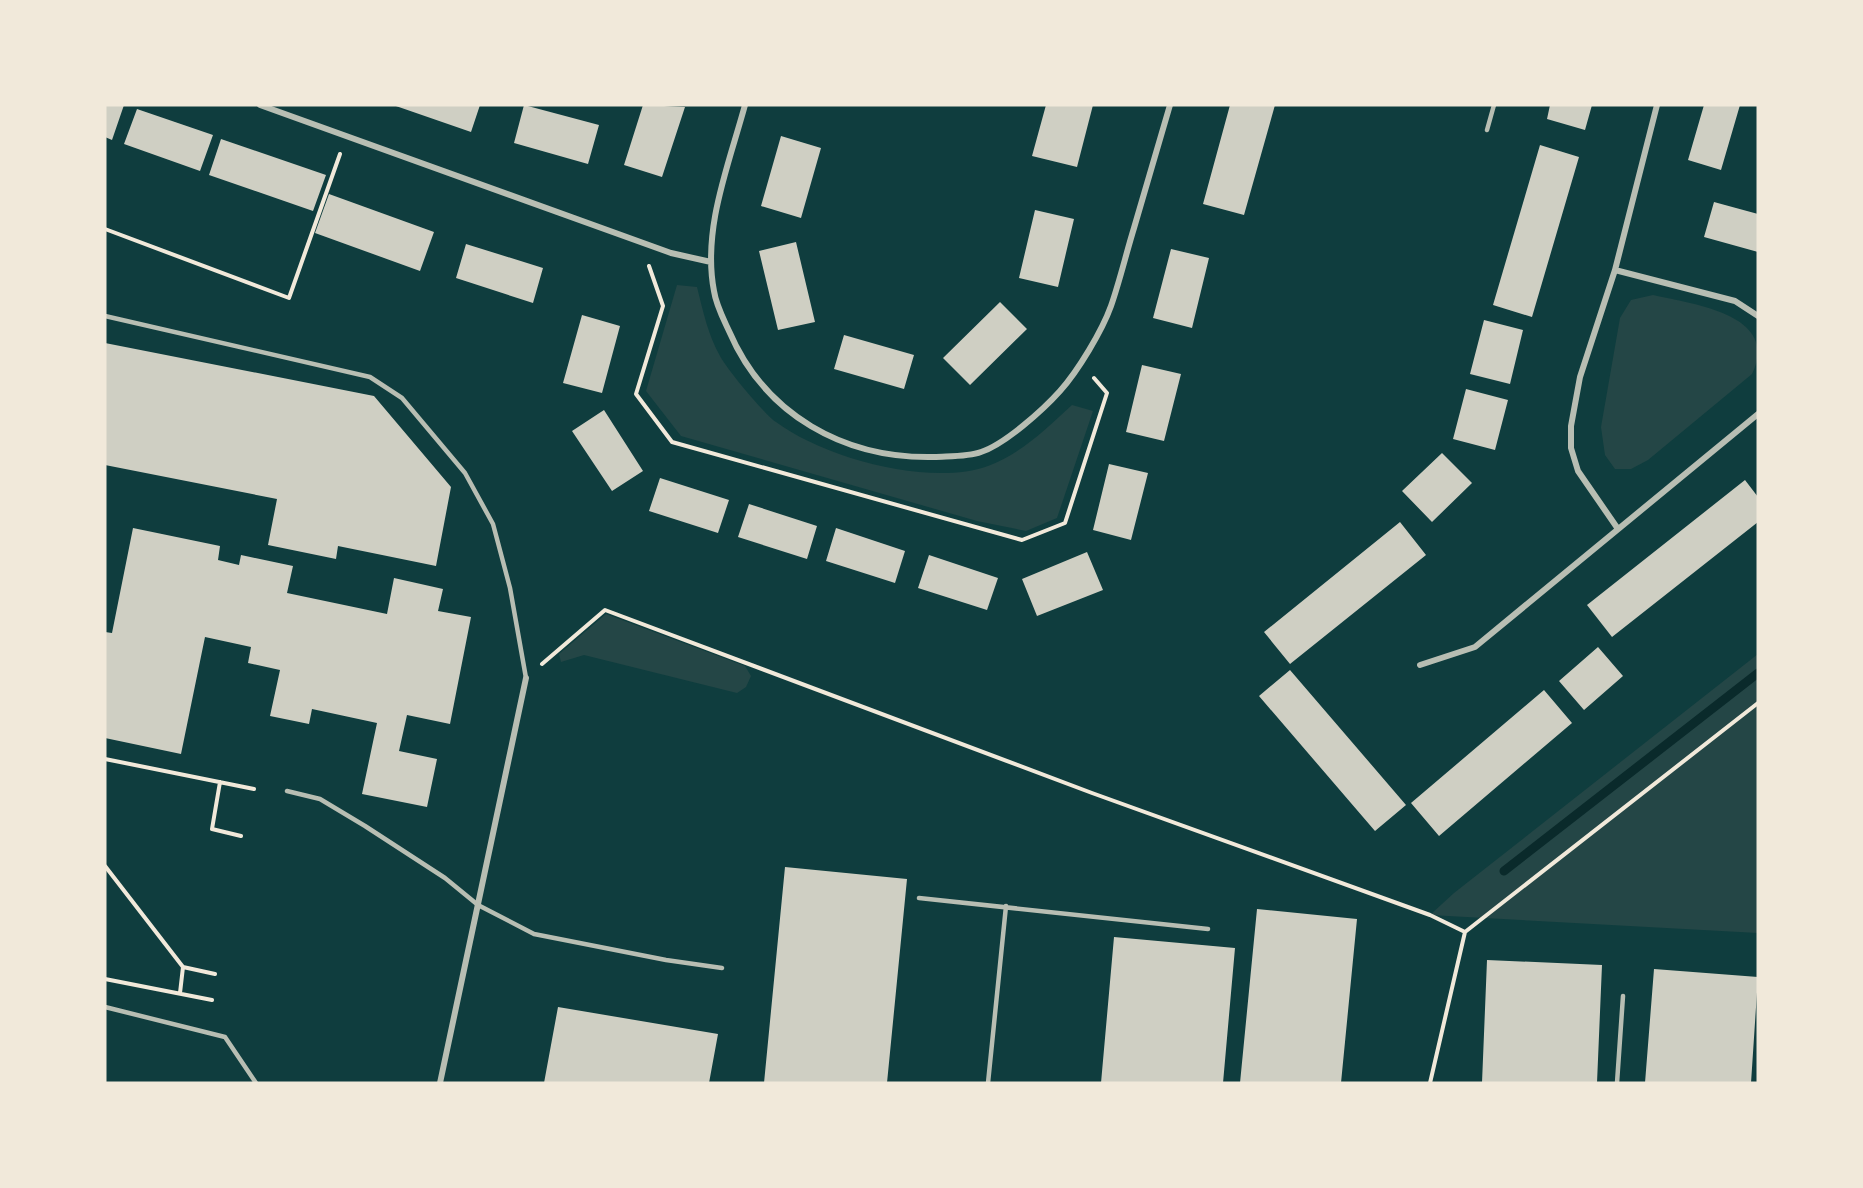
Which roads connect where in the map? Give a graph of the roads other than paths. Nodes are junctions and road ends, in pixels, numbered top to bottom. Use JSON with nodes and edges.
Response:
{"nodes":[{"id":1,"x":260,"y":105,"type":"edge"},
{"id":2,"x":745,"y":105,"type":"edge"},
{"id":3,"x":1170,"y":105,"type":"edge"},
{"id":4,"x":1494,"y":105,"type":"edge"},
{"id":5,"x":1657,"y":105,"type":"edge"},
{"id":6,"x":1487,"y":130,"type":"dead end"},
{"id":7,"x":711,"y":262,"type":"junction"},
{"id":8,"x":1615,"y":270,"type":"junction"},
{"id":9,"x":105,"y":316,"type":"edge"},
{"id":10,"x":1758,"y":316,"type":"edge"},
{"id":11,"x":1758,"y":414,"type":"edge"},
{"id":12,"x":1618,"y":529,"type":"junction"},
{"id":13,"x":1420,"y":665,"type":"dead end"},
{"id":14,"x":526,"y":678,"type":"joint"},
{"id":15,"x":287,"y":791,"type":"dead end"},
{"id":16,"x":919,"y":898,"type":"dead end"},
{"id":17,"x":478,"y":904,"type":"junction"},
{"id":18,"x":1006,"y":906,"type":"junction"},
{"id":19,"x":1208,"y":928,"type":"dead end"},
{"id":20,"x":722,"y":968,"type":"dead end"},
{"id":21,"x":1623,"y":996,"type":"dead end"},
{"id":22,"x":105,"y":1007,"type":"edge"},
{"id":23,"x":256,"y":1083,"type":"edge"},
{"id":24,"x":440,"y":1083,"type":"edge"},
{"id":25,"x":988,"y":1083,"type":"edge"},
{"id":26,"x":1617,"y":1083,"type":"edge"}],
"edges":[{"from":1,"to":7,"type":"street"},
{"from":2,"to":7,"type":"street"},
{"from":3,"to":7,"type":"street"},
{"from":4,"to":6,"type":"lane"},
{"from":5,"to":8,"type":"street"},
{"from":8,"to":10,"type":"street"},
{"from":8,"to":12,"type":"street"},
{"from":9,"to":14,"type":"lane"},
{"from":11,"to":12,"type":"street"},
{"from":12,"to":13,"type":"street"},
{"from":14,"to":17,"type":"street"},
{"from":15,"to":17,"type":"lane"},
{"from":16,"to":18,"type":"lane"},
{"from":17,"to":20,"type":"lane"},
{"from":17,"to":24,"type":"street"},
{"from":18,"to":19,"type":"lane"},
{"from":18,"to":25,"type":"lane"},
{"from":21,"to":26,"type":"lane"},
{"from":22,"to":23,"type":"lane"}]}
